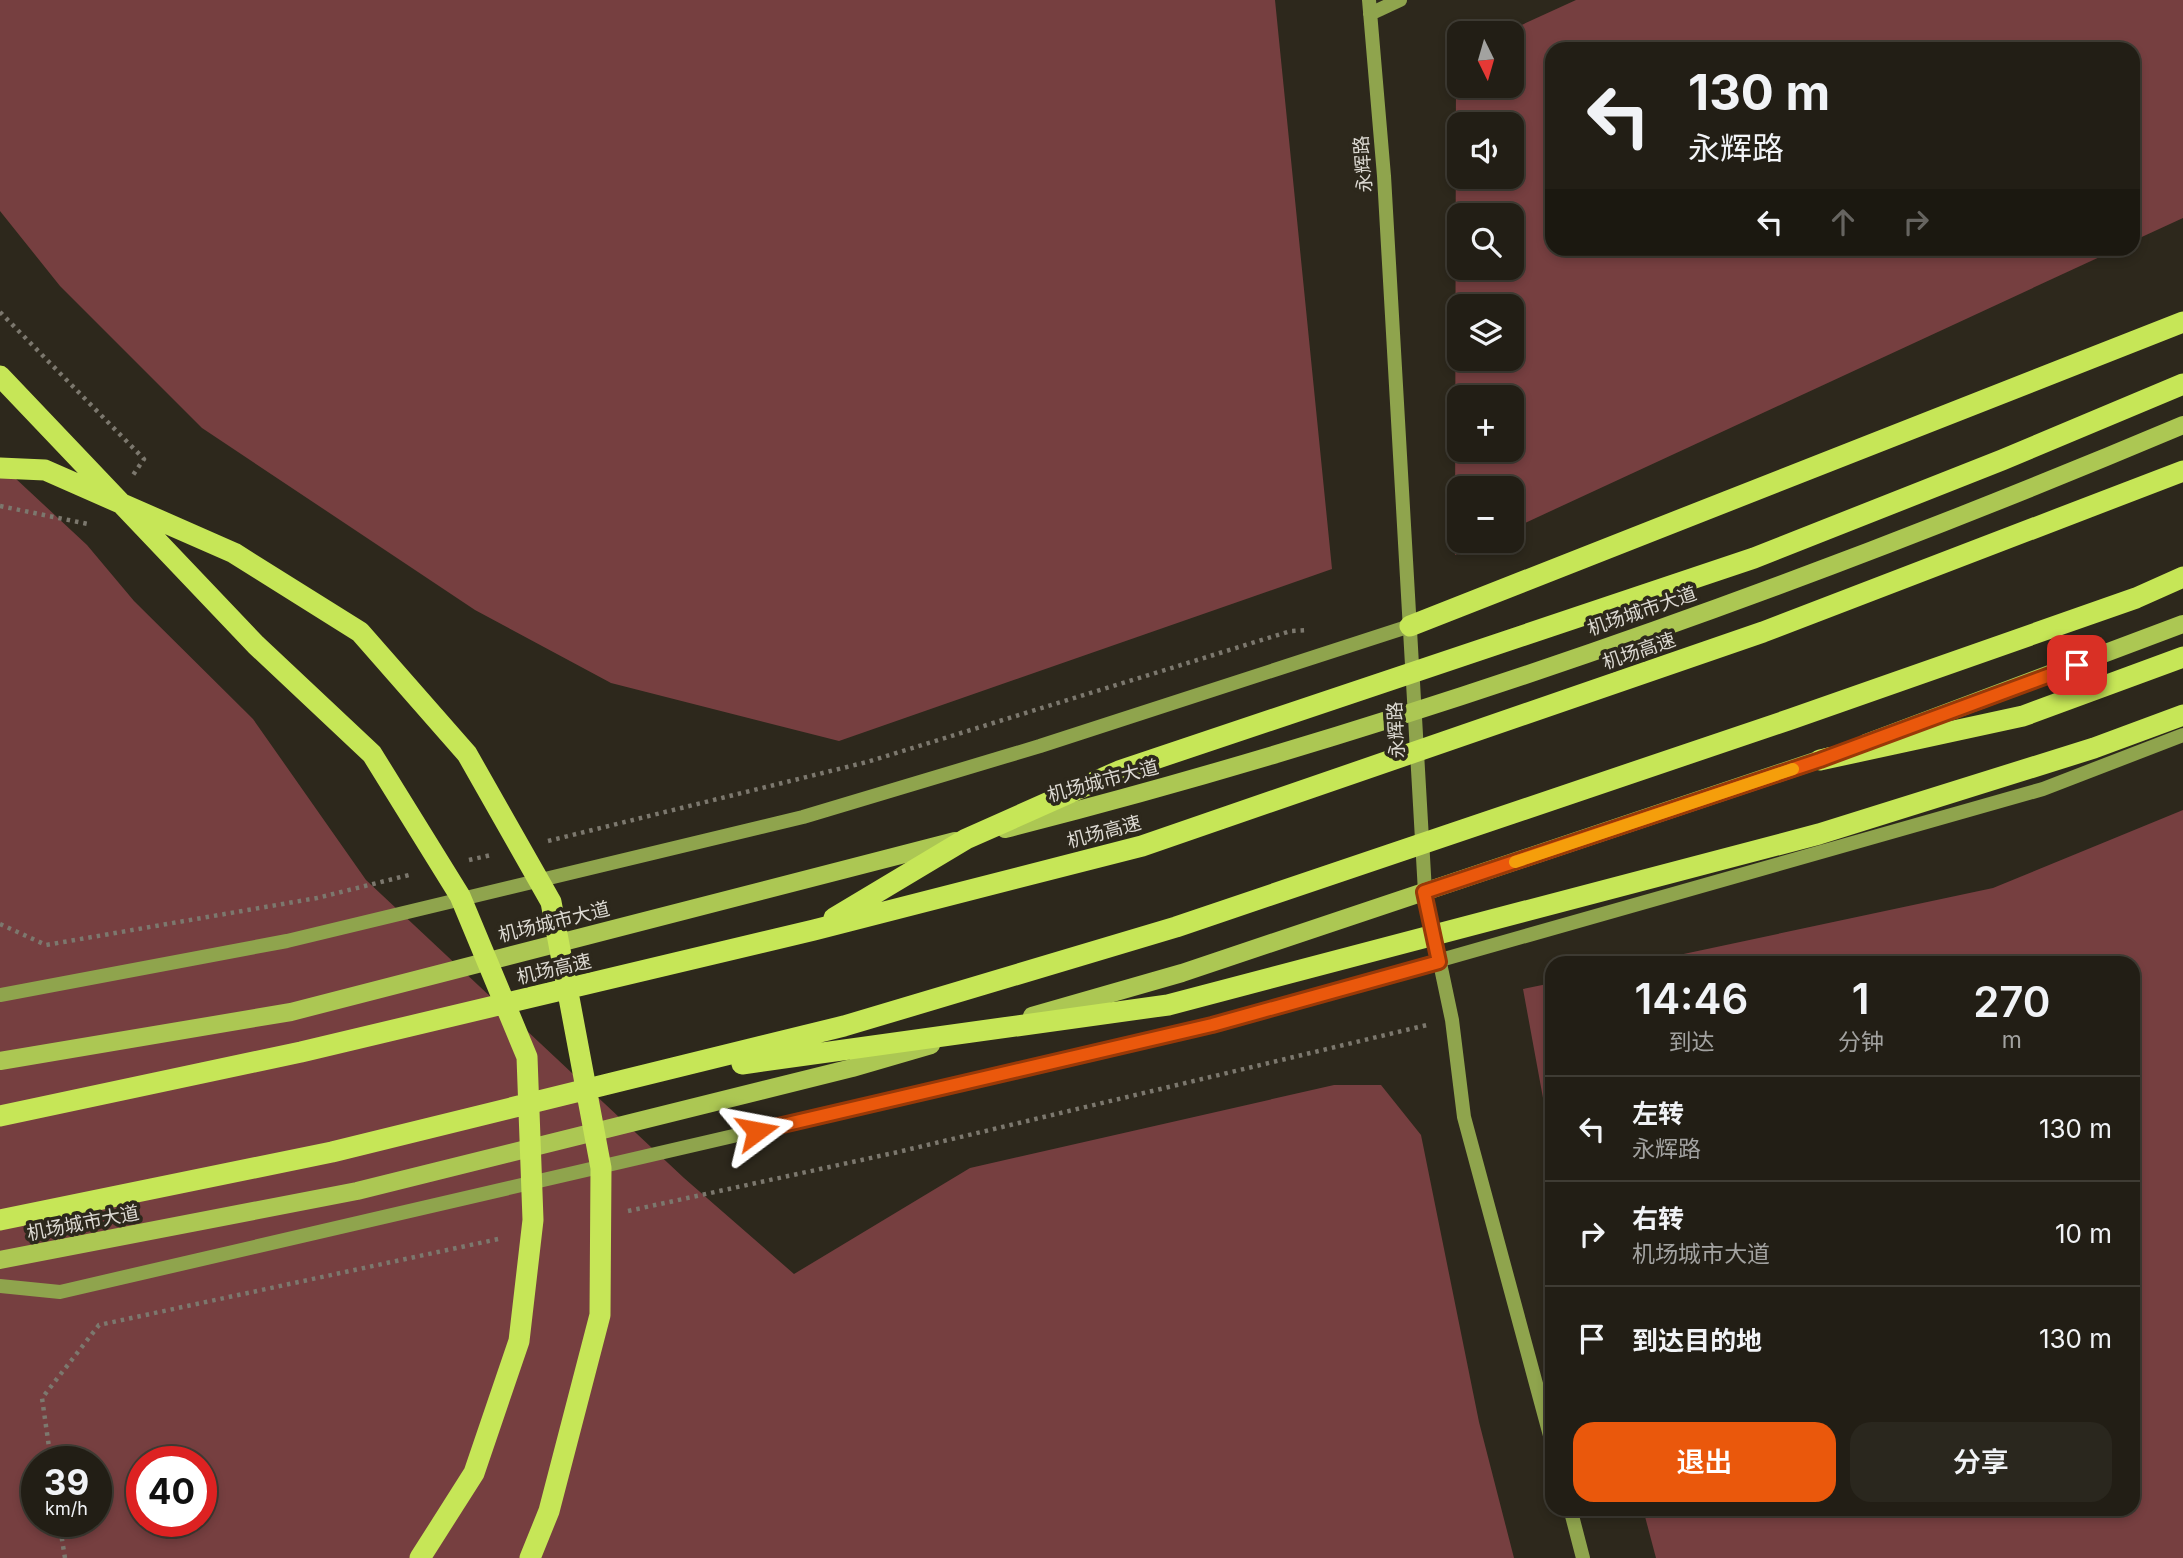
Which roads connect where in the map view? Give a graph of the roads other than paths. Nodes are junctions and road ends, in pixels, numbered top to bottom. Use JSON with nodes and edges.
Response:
{"nodes":[{"id":1,"x":1399,"y":0,"type":"edge"},
{"id":2,"x":1370,"y":7,"type":"edge"},
{"id":3,"x":2183,"y":322,"type":"edge"},
{"id":4,"x":0,"y":376,"type":"edge"},
{"id":5,"x":2183,"y":384,"type":"edge"},
{"id":6,"x":2183,"y":425,"type":"edge"},
{"id":7,"x":0,"y":468,"type":"edge"},
{"id":8,"x":2183,"y":471,"type":"edge"},
{"id":9,"x":2183,"y":578,"type":"edge"},
{"id":10,"x":2183,"y":624,"type":"edge"},
{"id":11,"x":1410,"y":626,"type":"junction"},
{"id":12,"x":2183,"y":657,"type":"edge"},
{"id":13,"x":1415,"y":713,"type":"junction"},
{"id":14,"x":2183,"y":715,"type":"edge"},
{"id":15,"x":2183,"y":735,"type":"edge"},
{"id":16,"x":1820,"y":760,"type":"junction"},
{"id":17,"x":1424,"y":892,"type":"junction"},
{"id":18,"x":814,"y":930,"type":"junction"},
{"id":19,"x":1439,"y":962,"type":"junction"},
{"id":20,"x":0,"y":995,"type":"edge"},
{"id":21,"x":0,"y":1061,"type":"edge"},
{"id":22,"x":628,"y":1079,"type":"junction"},
{"id":23,"x":0,"y":1116,"type":"edge"},
{"id":24,"x":0,"y":1220,"type":"edge"},
{"id":25,"x":0,"y":1260,"type":"edge"},
{"id":26,"x":0,"y":1286,"type":"edge"},
{"id":27,"x":1545,"y":1417,"type":"edge"},
{"id":28,"x":1572,"y":1516,"type":"edge"},
{"id":29,"x":420,"y":1558,"type":"edge"},
{"id":30,"x":530,"y":1558,"type":"edge"},
{"id":31,"x":1584,"y":1558,"type":"edge"}],
"edges":[{"from":1,"to":2,"type":"street"},
{"from":2,"to":11,"type":"street","name":"永辉路"},
{"from":3,"to":11,"type":"highway"},
{"from":4,"to":29,"type":"highway","bridge":true},
{"from":5,"to":18,"type":"highway","bridge":true},
{"from":6,"to":13,"type":"main road","name":"机场城市大道"},
{"from":7,"to":30,"type":"highway","bridge":true},
{"from":8,"to":18,"type":"highway","name":"机场高速","bridge":true},
{"from":9,"to":22,"type":"highway","bridge":true},
{"from":10,"to":16,"type":"main road","name":"机场城市大道"},
{"from":11,"to":13,"type":"street","name":"永辉路"},
{"from":11,"to":20,"type":"street"},
{"from":12,"to":16,"type":"highway"},
{"from":13,"to":17,"type":"street","name":"永辉路"},
{"from":13,"to":21,"type":"main road","name":"机场城市大道"},
{"from":14,"to":22,"type":"highway","bridge":true},
{"from":15,"to":19,"type":"street"},
{"from":16,"to":17,"type":"main road","name":"机场城市大道"},
{"from":17,"to":19,"type":"street","name":"永辉路"},
{"from":17,"to":25,"type":"main road","name":"机场城市大道"},
{"from":18,"to":23,"type":"highway","name":"机场高速","bridge":true},
{"from":19,"to":26,"type":"street"},
{"from":19,"to":27,"type":"street","name":"永辉路"},
{"from":22,"to":24,"type":"highway","bridge":true},
{"from":28,"to":31,"type":"street"}]}
